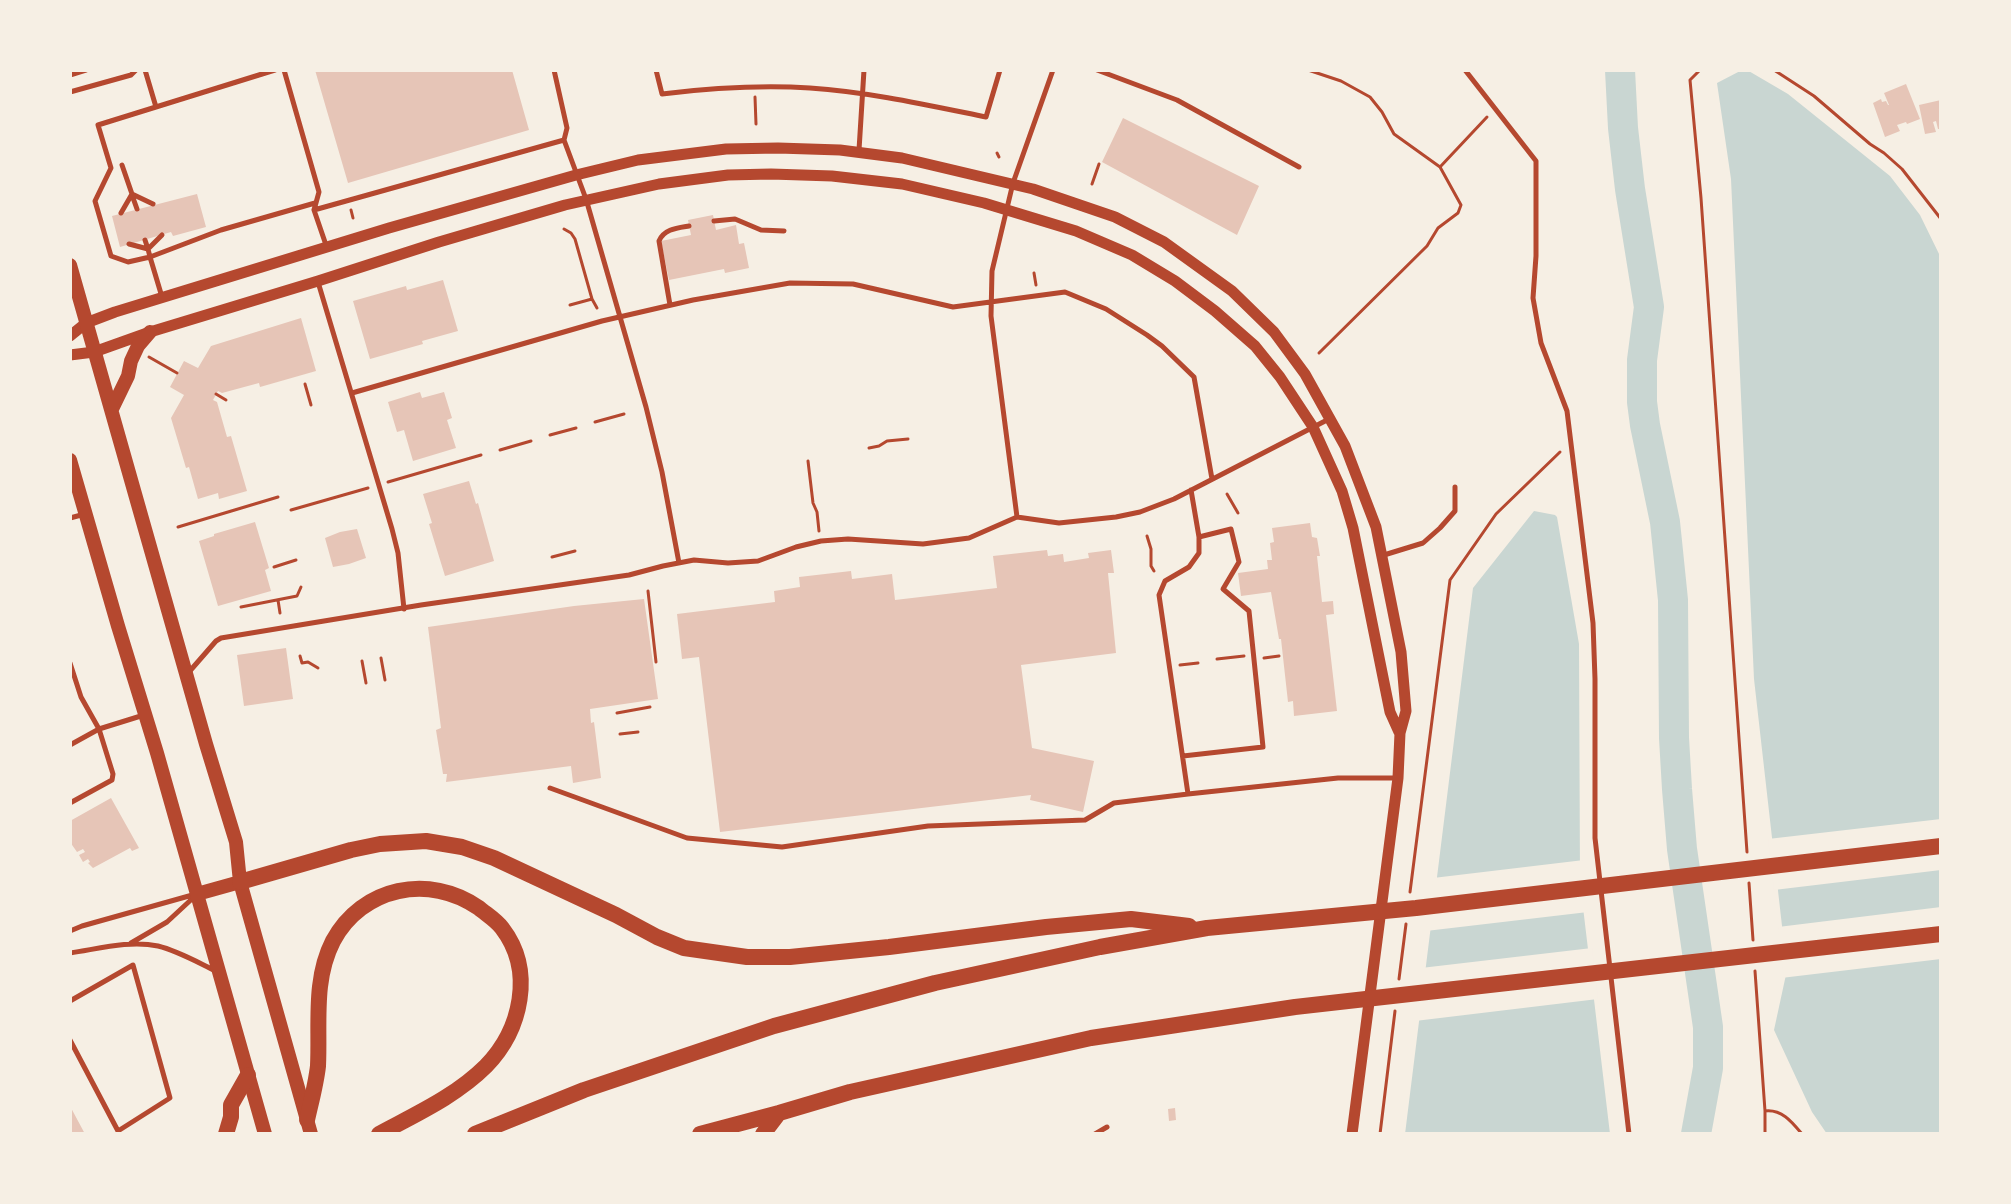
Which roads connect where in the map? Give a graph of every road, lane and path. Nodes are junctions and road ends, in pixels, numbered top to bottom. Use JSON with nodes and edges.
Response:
{"nodes":[{"id":1,"x":86,"y":70,"type":"edge"},
{"id":2,"x":136,"y":70,"type":"edge"},
{"id":3,"x":145,"y":70,"type":"edge"},
{"id":4,"x":275,"y":70,"type":"edge"},
{"id":5,"x":284,"y":70,"type":"edge"},
{"id":6,"x":554,"y":70,"type":"edge"},
{"id":7,"x":656,"y":70,"type":"edge"},
{"id":8,"x":864,"y":70,"type":"edge"},
{"id":9,"x":1000,"y":70,"type":"edge"},
{"id":10,"x":1053,"y":70,"type":"edge"},
{"id":11,"x":1097,"y":70,"type":"edge"},
{"id":12,"x":1308,"y":70,"type":"edge"},
{"id":13,"x":1465,"y":70,"type":"edge"},
{"id":14,"x":1700,"y":70,"type":"edge"},
{"id":15,"x":1774,"y":70,"type":"edge"},
{"id":16,"x":70,"y":75,"type":"edge"},
{"id":17,"x":70,"y":92,"type":"edge"},
{"id":18,"x":863,"y":94,"type":"junction"},
{"id":19,"x":755,"y":97,"type":"dead end"},
{"id":20,"x":156,"y":107,"type":"junction"},
{"id":21,"x":1495,"y":108,"type":"junction"},
{"id":22,"x":756,"y":124,"type":"dead end"},
{"id":23,"x":564,"y":140,"type":"junction"},
{"id":24,"x":859,"y":151,"type":"junction"},
{"id":25,"x":1099,"y":164,"type":"dead end"},
{"id":26,"x":122,"y":165,"type":"dead end"},
{"id":27,"x":1299,"y":167,"type":"dead end"},
{"id":28,"x":1440,"y":167,"type":"junction"},
{"id":29,"x":576,"y":175,"type":"junction"},
{"id":30,"x":1013,"y":183,"type":"junction"},
{"id":31,"x":1092,"y":184,"type":"dead end"},
{"id":32,"x":132,"y":194,"type":"junction"},
{"id":33,"x":586,"y":199,"type":"junction"},
{"id":34,"x":153,"y":204,"type":"dead end"},
{"id":35,"x":314,"y":206,"type":"junction"},
{"id":36,"x":137,"y":209,"type":"dead end"},
{"id":37,"x":1005,"y":210,"type":"junction"},
{"id":38,"x":121,"y":213,"type":"dead end"},
{"id":39,"x":1941,"y":219,"type":"edge"},
{"id":40,"x":714,"y":221,"type":"dead end"},
{"id":41,"x":689,"y":226,"type":"dead end"},
{"id":42,"x":564,"y":229,"type":"dead end"},
{"id":43,"x":784,"y":231,"type":"dead end"},
{"id":44,"x":162,"y":235,"type":"dead end"},
{"id":45,"x":145,"y":240,"type":"dead end"},
{"id":46,"x":129,"y":244,"type":"dead end"},
{"id":47,"x":327,"y":248,"type":"junction"},
{"id":48,"x":148,"y":249,"type":"junction"},
{"id":49,"x":150,"y":257,"type":"junction"},
{"id":50,"x":70,"y":265,"type":"edge"},
{"id":51,"x":1034,"y":273,"type":"dead end"},
{"id":52,"x":318,"y":281,"type":"junction"},
{"id":53,"x":1036,"y":285,"type":"dead end"},
{"id":54,"x":162,"y":297,"type":"junction"},
{"id":55,"x":592,"y":299,"type":"junction"},
{"id":56,"x":991,"y":303,"type":"junction"},
{"id":57,"x":570,"y":305,"type":"dead end"},
{"id":58,"x":670,"y":305,"type":"junction"},
{"id":59,"x":597,"y":308,"type":"dead end"},
{"id":60,"x":619,"y":317,"type":"junction"},
{"id":61,"x":86,"y":323,"type":"junction"},
{"id":62,"x":150,"y":332,"type":"junction"},
{"id":63,"x":70,"y":336,"type":"edge"},
{"id":64,"x":94,"y":352,"type":"junction"},
{"id":65,"x":1319,"y":353,"type":"dead end"},
{"id":66,"x":70,"y":355,"type":"edge"},
{"id":67,"x":148,"y":357,"type":"dead end"},
{"id":68,"x":177,"y":373,"type":"dead end"},
{"id":69,"x":305,"y":384,"type":"dead end"},
{"id":70,"x":352,"y":393,"type":"junction"},
{"id":71,"x":216,"y":394,"type":"dead end"},
{"id":72,"x":226,"y":400,"type":"dead end"},
{"id":73,"x":311,"y":405,"type":"dead end"},
{"id":74,"x":112,"y":409,"type":"junction"},
{"id":75,"x":624,"y":414,"type":"dead end"},
{"id":76,"x":1330,"y":418,"type":"junction"},
{"id":77,"x":595,"y":422,"type":"dead end"},
{"id":78,"x":1313,"y":427,"type":"junction"},
{"id":79,"x":576,"y":428,"type":"dead end"},
{"id":80,"x":550,"y":435,"type":"dead end"},
{"id":81,"x":908,"y":439,"type":"dead end"},
{"id":82,"x":531,"y":441,"type":"dead end"},
{"id":83,"x":1571,"y":442,"type":"junction"},
{"id":84,"x":869,"y":448,"type":"dead end"},
{"id":85,"x":500,"y":450,"type":"dead end"},
{"id":86,"x":481,"y":455,"type":"dead end"},
{"id":87,"x":70,"y":460,"type":"edge"},
{"id":88,"x":808,"y":461,"type":"dead end"},
{"id":89,"x":1212,"y":479,"type":"junction"},
{"id":90,"x":388,"y":482,"type":"dead end"},
{"id":91,"x":1455,"y":487,"type":"dead end"},
{"id":92,"x":369,"y":488,"type":"dead end"},
{"id":93,"x":1191,"y":490,"type":"junction"},
{"id":94,"x":1227,"y":494,"type":"dead end"},
{"id":95,"x":278,"y":497,"type":"dead end"},
{"id":96,"x":291,"y":510,"type":"dead end"},
{"id":97,"x":86,"y":513,"type":"junction"},
{"id":98,"x":1238,"y":513,"type":"dead end"},
{"id":99,"x":1017,"y":517,"type":"junction"},
{"id":100,"x":70,"y":518,"type":"edge"},
{"id":101,"x":178,"y":527,"type":"dead end"},
{"id":102,"x":819,"y":531,"type":"dead end"},
{"id":103,"x":1147,"y":536,"type":"dead end"},
{"id":104,"x":1199,"y":537,"type":"junction"},
{"id":105,"x":575,"y":551,"type":"dead end"},
{"id":106,"x":1383,"y":556,"type":"junction"},
{"id":107,"x":552,"y":557,"type":"dead end"},
{"id":108,"x":296,"y":560,"type":"dead end"},
{"id":109,"x":679,"y":563,"type":"junction"},
{"id":110,"x":274,"y":567,"type":"dead end"},
{"id":111,"x":1154,"y":571,"type":"dead end"},
{"id":112,"x":301,"y":587,"type":"dead end"},
{"id":113,"x":648,"y":591,"type":"dead end"},
{"id":114,"x":278,"y":600,"type":"junction"},
{"id":115,"x":241,"y":607,"type":"dead end"},
{"id":116,"x":404,"y":609,"type":"junction"},
{"id":117,"x":280,"y":613,"type":"dead end"},
{"id":118,"x":300,"y":656,"type":"dead end"},
{"id":119,"x":1244,"y":656,"type":"dead end"},
{"id":120,"x":1279,"y":656,"type":"dead end"},
{"id":121,"x":381,"y":658,"type":"dead end"},
{"id":122,"x":1264,"y":658,"type":"dead end"},
{"id":123,"x":1217,"y":659,"type":"dead end"},
{"id":124,"x":362,"y":661,"type":"dead end"},
{"id":125,"x":656,"y":662,"type":"dead end"},
{"id":126,"x":70,"y":663,"type":"edge"},
{"id":127,"x":1198,"y":663,"type":"dead end"},
{"id":128,"x":1180,"y":665,"type":"dead end"},
{"id":129,"x":318,"y":668,"type":"dead end"},
{"id":130,"x":187,"y":674,"type":"junction"},
{"id":131,"x":385,"y":680,"type":"dead end"},
{"id":132,"x":366,"y":683,"type":"dead end"},
{"id":133,"x":650,"y":707,"type":"dead end"},
{"id":134,"x":617,"y":713,"type":"dead end"},
{"id":135,"x":145,"y":714,"type":"junction"},
{"id":136,"x":99,"y":729,"type":"junction"},
{"id":137,"x":638,"y":732,"type":"dead end"},
{"id":138,"x":1400,"y":733,"type":"junction"},
{"id":139,"x":620,"y":734,"type":"dead end"},
{"id":140,"x":70,"y":745,"type":"edge"},
{"id":141,"x":1183,"y":756,"type":"junction"},
{"id":142,"x":1398,"y":778,"type":"junction"},
{"id":143,"x":550,"y":788,"type":"dead end"},
{"id":144,"x":1188,"y":794,"type":"junction"},
{"id":145,"x":70,"y":803,"type":"edge"},
{"id":146,"x":1941,"y":846,"type":"edge"},
{"id":147,"x":1747,"y":859,"type":"dead end"},
{"id":148,"x":1748,"y":875,"type":"dead end"},
{"id":149,"x":240,"y":882,"type":"junction"},
{"id":150,"x":197,"y":894,"type":"junction"},
{"id":151,"x":1410,"y":897,"type":"dead end"},
{"id":152,"x":1408,"y":913,"type":"dead end"},
{"id":153,"x":1207,"y":928,"type":"junction"},
{"id":154,"x":70,"y":931,"type":"edge"},
{"id":155,"x":1941,"y":934,"type":"edge"},
{"id":156,"x":1753,"y":938,"type":"dead end"},
{"id":157,"x":131,"y":943,"type":"junction"},
{"id":158,"x":70,"y":953,"type":"edge"},
{"id":159,"x":1755,"y":970,"type":"dead end"},
{"id":160,"x":220,"y":974,"type":"junction"},
{"id":161,"x":1398,"y":992,"type":"dead end"},
{"id":162,"x":70,"y":1001,"type":"edge"},
{"id":163,"x":1396,"y":1007,"type":"dead end"},
{"id":164,"x":70,"y":1040,"type":"edge"},
{"id":165,"x":248,"y":1075,"type":"junction"},
{"id":166,"x":1765,"y":1111,"type":"junction"},
{"id":167,"x":779,"y":1113,"type":"junction"},
{"id":168,"x":309,"y":1127,"type":"edge"},
{"id":169,"x":1107,"y":1127,"type":"dead end"},
{"id":170,"x":381,"y":1133,"type":"edge"},
{"id":171,"x":226,"y":1134,"type":"edge"},
{"id":172,"x":265,"y":1134,"type":"edge"},
{"id":173,"x":475,"y":1134,"type":"edge"},
{"id":174,"x":700,"y":1134,"type":"edge"},
{"id":175,"x":763,"y":1134,"type":"edge"},
{"id":176,"x":1095,"y":1134,"type":"edge"},
{"id":177,"x":1352,"y":1134,"type":"edge"},
{"id":178,"x":1380,"y":1134,"type":"edge"},
{"id":179,"x":1629,"y":1134,"type":"edge"},
{"id":180,"x":1765,"y":1134,"type":"edge"},
{"id":181,"x":1802,"y":1134,"type":"edge"}],
"edges":[{"from":1,"to":16,"type":"lane"},
{"from":2,"to":17,"type":"lane"},
{"from":3,"to":20,"type":"lane"},
{"from":4,"to":20,"type":"lane"},
{"from":5,"to":35,"type":"lane"},
{"from":6,"to":23,"type":"lane"},
{"from":7,"to":18,"type":"lane"},
{"from":8,"to":18,"type":"lane"},
{"from":9,"to":18,"type":"lane"},
{"from":10,"to":30,"type":"lane"},
{"from":11,"to":27,"type":"lane"},
{"from":12,"to":28,"type":"path"},
{"from":13,"to":21,"type":"lane"},
{"from":14,"to":147,"type":"path"},
{"from":15,"to":39,"type":"path"},
{"from":18,"to":24,"type":"lane"},
{"from":19,"to":22,"type":"path"},
{"from":20,"to":49,"type":"lane"},
{"from":21,"to":28,"type":"path"},
{"from":21,"to":83,"type":"lane"},
{"from":23,"to":29,"type":"lane"},
{"from":23,"to":35,"type":"lane"},
{"from":24,"to":29,"type":"street"},
{"from":24,"to":30,"type":"street"},
{"from":25,"to":31,"type":"path"},
{"from":26,"to":32,"type":"lane"},
{"from":28,"to":65,"type":"path"},
{"from":29,"to":33,"type":"lane"},
{"from":29,"to":47,"type":"street"},
{"from":30,"to":37,"type":"lane"},
{"from":30,"to":76,"type":"street"},
{"from":32,"to":34,"type":"lane"},
{"from":32,"to":36,"type":"lane"},
{"from":32,"to":38,"type":"lane"},
{"from":33,"to":37,"type":"street"},
{"from":33,"to":52,"type":"street"},
{"from":33,"to":60,"type":"lane"},
{"from":35,"to":47,"type":"lane"},
{"from":35,"to":49,"type":"lane"},
{"from":37,"to":56,"type":"lane"},
{"from":37,"to":78,"type":"street"},
{"from":40,"to":43,"type":"lane"},
{"from":41,"to":58,"type":"lane"},
{"from":42,"to":55,"type":"path"},
{"from":44,"to":48,"type":"lane"},
{"from":45,"to":48,"type":"lane"},
{"from":46,"to":48,"type":"lane"},
{"from":47,"to":54,"type":"street"},
{"from":48,"to":49,"type":"lane"},
{"from":49,"to":54,"type":"lane"},
{"from":50,"to":61,"type":"main road"},
{"from":51,"to":53,"type":"path"},
{"from":52,"to":62,"type":"street"},
{"from":52,"to":70,"type":"lane"},
{"from":54,"to":61,"type":"street"},
{"from":55,"to":57,"type":"path"},
{"from":55,"to":59,"type":"path"},
{"from":56,"to":58,"type":"lane"},
{"from":56,"to":89,"type":"lane"},
{"from":56,"to":99,"type":"lane"},
{"from":58,"to":60,"type":"lane"},
{"from":60,"to":70,"type":"lane"},
{"from":60,"to":109,"type":"lane"},
{"from":61,"to":63,"type":"street"},
{"from":61,"to":64,"type":"main road"},
{"from":62,"to":64,"type":"street"},
{"from":62,"to":74,"type":"main road"},
{"from":64,"to":66,"type":"street"},
{"from":64,"to":74,"type":"main road"},
{"from":67,"to":68,"type":"path"},
{"from":69,"to":73,"type":"path"},
{"from":70,"to":116,"type":"lane"},
{"from":71,"to":72,"type":"path"},
{"from":74,"to":130,"type":"main road"},
{"from":75,"to":77,"type":"path"},
{"from":76,"to":78,"type":"lane"},
{"from":76,"to":106,"type":"street"},
{"from":78,"to":89,"type":"lane"},
{"from":78,"to":138,"type":"street"},
{"from":79,"to":80,"type":"path"},
{"from":81,"to":84,"type":"path"},
{"from":82,"to":85,"type":"path"},
{"from":83,"to":151,"type":"path"},
{"from":83,"to":179,"type":"lane"},
{"from":86,"to":90,"type":"path"},
{"from":87,"to":97,"type":"main road"},
{"from":88,"to":102,"type":"path"},
{"from":89,"to":93,"type":"lane"},
{"from":91,"to":106,"type":"lane"},
{"from":92,"to":96,"type":"path"},
{"from":93,"to":99,"type":"lane"},
{"from":93,"to":104,"type":"lane"},
{"from":94,"to":98,"type":"path"},
{"from":95,"to":101,"type":"path"},
{"from":97,"to":100,"type":"lane"},
{"from":97,"to":135,"type":"main road"},
{"from":99,"to":109,"type":"lane"},
{"from":103,"to":111,"type":"path"},
{"from":104,"to":141,"type":"lane"},
{"from":104,"to":141,"type":"lane"},
{"from":105,"to":107,"type":"path"},
{"from":106,"to":138,"type":"street"},
{"from":108,"to":110,"type":"path"},
{"from":109,"to":116,"type":"lane"},
{"from":112,"to":114,"type":"path"},
{"from":113,"to":125,"type":"path"},
{"from":114,"to":115,"type":"path"},
{"from":114,"to":117,"type":"path"},
{"from":116,"to":130,"type":"lane"},
{"from":118,"to":129,"type":"path"},
{"from":119,"to":123,"type":"path"},
{"from":120,"to":122,"type":"path"},
{"from":121,"to":131,"type":"path"},
{"from":124,"to":132,"type":"path"},
{"from":126,"to":136,"type":"lane"},
{"from":127,"to":128,"type":"path"},
{"from":130,"to":149,"type":"main road"},
{"from":133,"to":134,"type":"path"},
{"from":135,"to":136,"type":"lane"},
{"from":135,"to":150,"type":"main road"},
{"from":136,"to":140,"type":"lane"},
{"from":136,"to":145,"type":"lane"},
{"from":137,"to":139,"type":"path"},
{"from":138,"to":142,"type":"street"},
{"from":141,"to":144,"type":"lane"},
{"from":142,"to":144,"type":"lane"},
{"from":142,"to":177,"type":"street"},
{"from":143,"to":144,"type":"lane"},
{"from":146,"to":153,"type":"highway"},
{"from":148,"to":156,"type":"path"},
{"from":149,"to":150,"type":"main road"},
{"from":149,"to":153,"type":"highway"},
{"from":149,"to":168,"type":"main road"},
{"from":150,"to":154,"type":"lane"},
{"from":150,"to":157,"type":"lane"},
{"from":150,"to":160,"type":"main road"},
{"from":152,"to":161,"type":"path"},
{"from":153,"to":173,"type":"highway"},
{"from":155,"to":167,"type":"highway"},
{"from":157,"to":158,"type":"lane"},
{"from":157,"to":160,"type":"lane"},
{"from":159,"to":166,"type":"path"},
{"from":160,"to":165,"type":"main road"},
{"from":162,"to":164,"type":"lane"},
{"from":163,"to":178,"type":"path"},
{"from":165,"to":171,"type":"highway"},
{"from":165,"to":172,"type":"main road"},
{"from":166,"to":180,"type":"path"},
{"from":166,"to":181,"type":"path"},
{"from":167,"to":174,"type":"highway"},
{"from":167,"to":175,"type":"highway"},
{"from":168,"to":170,"type":"highway"},
{"from":169,"to":176,"type":"lane"}]}
